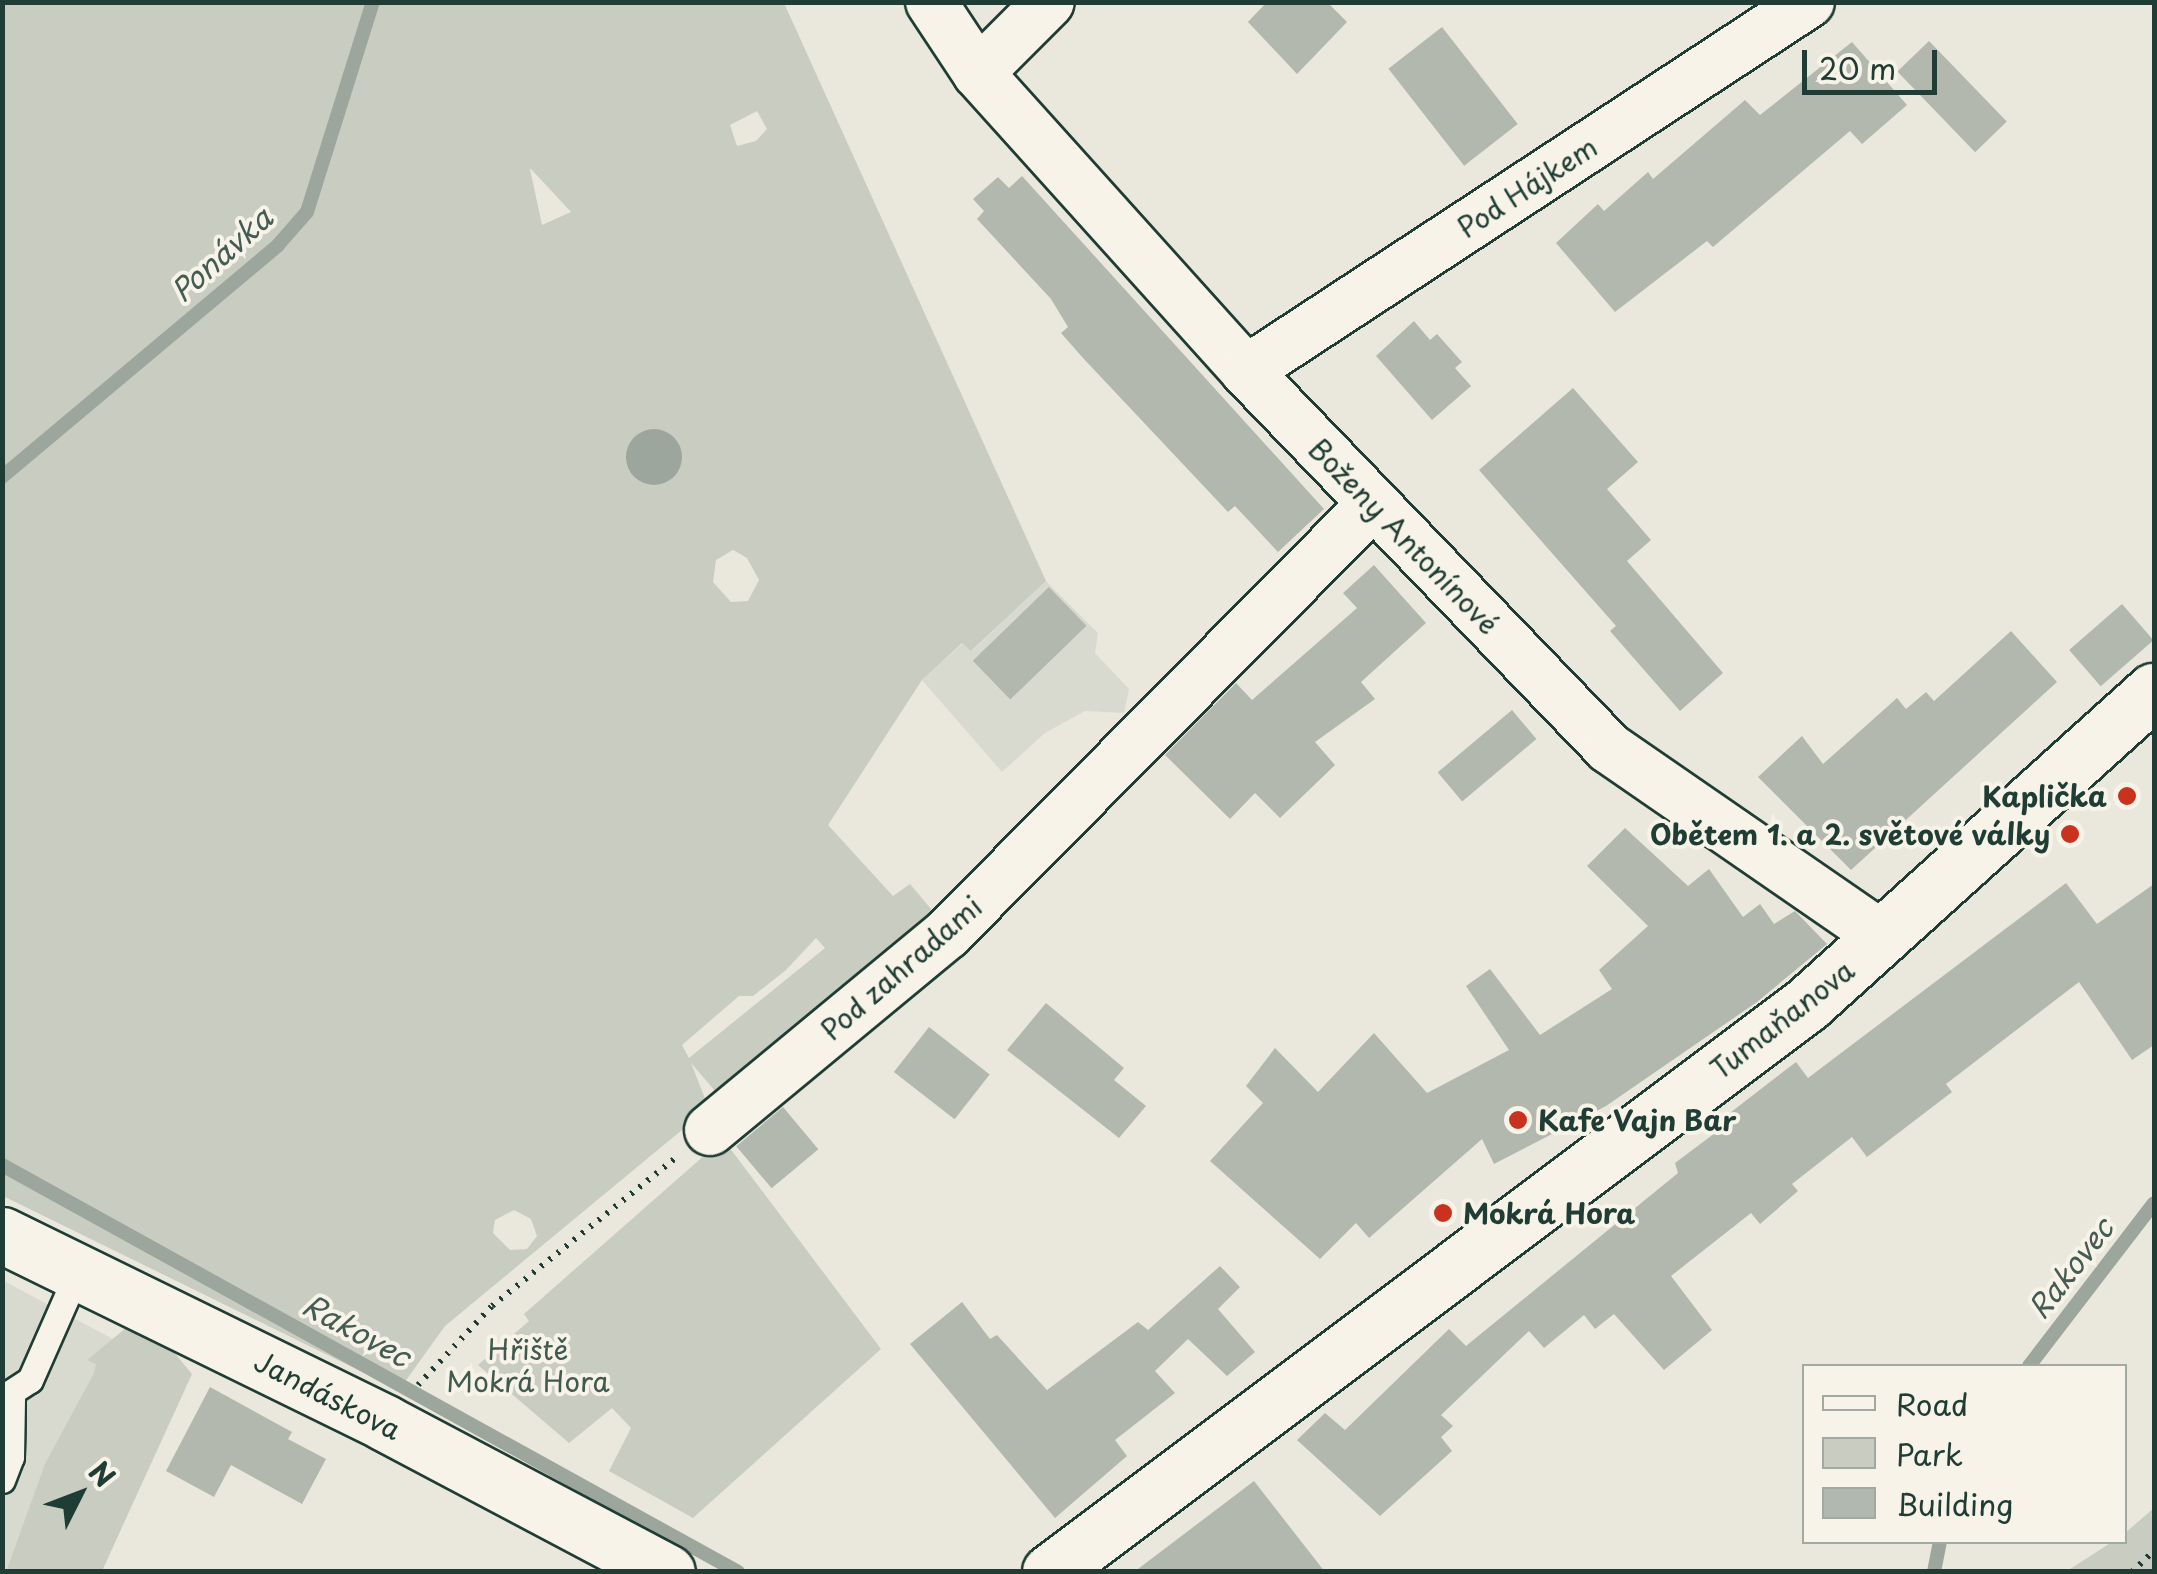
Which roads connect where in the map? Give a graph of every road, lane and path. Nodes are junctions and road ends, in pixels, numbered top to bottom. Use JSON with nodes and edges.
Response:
{"nodes":[{"id":1,"x":931,"y":2,"type":"edge"},
{"id":2,"x":1049,"y":2,"type":"edge"},
{"id":3,"x":1809,"y":2,"type":"edge"},
{"id":4,"x":978,"y":73,"type":"junction"},
{"id":5,"x":1246,"y":372,"type":"junction"},
{"id":6,"x":1373,"y":504,"type":"junction"},
{"id":7,"x":2154,"y":691,"type":"edge"},
{"id":8,"x":1884,"y":938,"type":"junction"},
{"id":9,"x":710,"y":1130,"type":"joint"},
{"id":10,"x":2,"y":1235,"type":"edge"},
{"id":11,"x":78,"y":1270,"type":"junction"},
{"id":12,"x":7,"y":1397,"type":"edge"},
{"id":13,"x":404,"y":1402,"type":"dead end"},
{"id":14,"x":2,"y":1480,"type":"edge"},
{"id":15,"x":2154,"y":1551,"type":"edge"},
{"id":16,"x":654,"y":1568,"type":"edge"},
{"id":17,"x":1050,"y":1572,"type":"edge"},
{"id":18,"x":2132,"y":1572,"type":"edge"}],
"edges":[{"from":1,"to":4,"type":"street","name":"Boženy Antonínové"},
{"from":2,"to":4,"type":"street"},
{"from":3,"to":5,"type":"street","name":"Pod Hájkem"},
{"from":4,"to":5,"type":"street","name":"Boženy Antonínové"},
{"from":5,"to":6,"type":"street","name":"Boženy Antonínové"},
{"from":6,"to":8,"type":"street","name":"Boženy Antonínové"},
{"from":6,"to":9,"type":"street","name":"Pod zahradami"},
{"from":7,"to":8,"type":"street","name":"Tumaňanova"},
{"from":8,"to":17,"type":"street","name":"Tumaňanova"},
{"from":9,"to":13,"type":"path"},
{"from":10,"to":11,"type":"street","name":"Jandáskova"},
{"from":11,"to":12,"type":"lane"},
{"from":11,"to":16,"type":"street","name":"Jandáskova"},
{"from":12,"to":14,"type":"lane"},
{"from":15,"to":18,"type":"path"}]}
